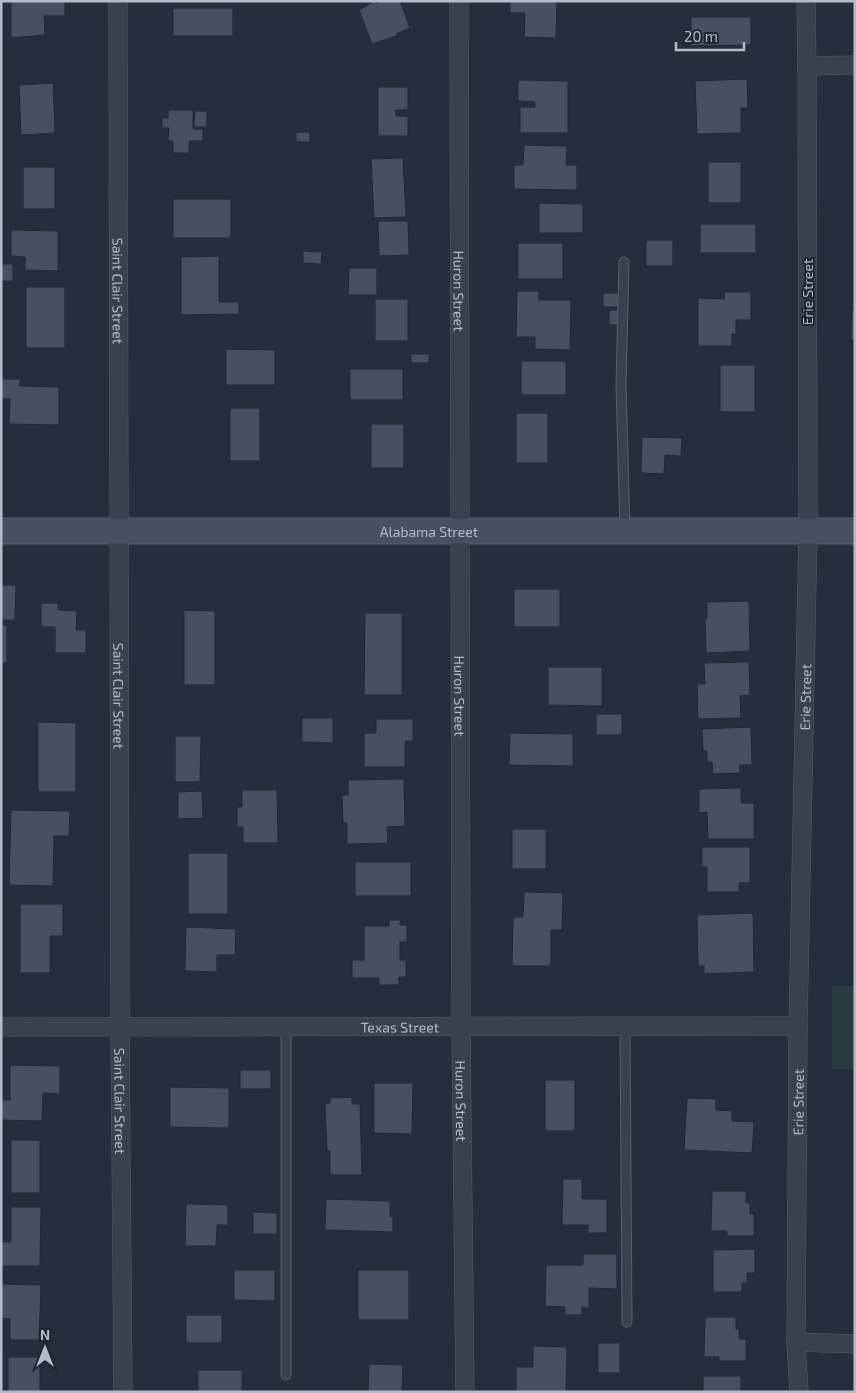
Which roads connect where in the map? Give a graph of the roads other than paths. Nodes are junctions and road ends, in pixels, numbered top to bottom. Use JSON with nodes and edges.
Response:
{"nodes":[{"id":1,"x":118,"y":1,"type":"edge"},
{"id":2,"x":459,"y":1,"type":"edge"},
{"id":3,"x":806,"y":1,"type":"edge"},
{"id":4,"x":855,"y":65,"type":"edge"},
{"id":5,"x":807,"y":66,"type":"junction"},
{"id":6,"x":624,"y":262,"type":"dead end"},
{"id":7,"x":1,"y":531,"type":"edge"},
{"id":8,"x":119,"y":531,"type":"junction"},
{"id":9,"x":460,"y":531,"type":"junction"},
{"id":10,"x":625,"y":531,"type":"junction"},
{"id":11,"x":808,"y":531,"type":"junction"},
{"id":12,"x":855,"y":532,"type":"edge"},
{"id":13,"x":624,"y":1026,"type":"junction"},
{"id":14,"x":798,"y":1026,"type":"junction"},
{"id":15,"x":1,"y":1028,"type":"edge"},
{"id":16,"x":120,"y":1028,"type":"junction"},
{"id":17,"x":286,"y":1028,"type":"junction"},
{"id":18,"x":461,"y":1028,"type":"junction"},
{"id":19,"x":626,"y":1322,"type":"dead end"},
{"id":20,"x":796,"y":1342,"type":"junction"},
{"id":21,"x":855,"y":1344,"type":"edge"},
{"id":22,"x":286,"y":1375,"type":"dead end"},
{"id":23,"x":123,"y":1392,"type":"edge"},
{"id":24,"x":465,"y":1392,"type":"edge"},
{"id":25,"x":800,"y":1392,"type":"edge"}],
"edges":[{"from":1,"to":8,"type":"street","name":"Saint Clair Street"},
{"from":2,"to":9,"type":"street","name":"Huron Street"},
{"from":3,"to":5,"type":"street","name":"Erie Street"},
{"from":4,"to":5,"type":"street"},
{"from":5,"to":11,"type":"street","name":"Erie Street"},
{"from":6,"to":10,"type":"lane"},
{"from":7,"to":8,"type":"main road","name":"Alabama Street"},
{"from":8,"to":9,"type":"main road","name":"Alabama Street"},
{"from":8,"to":16,"type":"street","name":"Saint Clair Street"},
{"from":9,"to":10,"type":"main road","name":"Alabama Street"},
{"from":9,"to":18,"type":"street","name":"Huron Street"},
{"from":10,"to":11,"type":"main road","name":"Alabama Street"},
{"from":11,"to":12,"type":"main road","name":"Alabama Street"},
{"from":11,"to":14,"type":"street","name":"Erie Street"},
{"from":13,"to":14,"type":"street","name":"Texas Street"},
{"from":13,"to":18,"type":"street","name":"Texas Street"},
{"from":13,"to":19,"type":"lane"},
{"from":14,"to":20,"type":"street","name":"Erie Street"},
{"from":15,"to":16,"type":"street","name":"Texas Street"},
{"from":16,"to":17,"type":"street","name":"Texas Street"},
{"from":16,"to":23,"type":"street","name":"Saint Clair Street"},
{"from":17,"to":18,"type":"street","name":"Texas Street"},
{"from":17,"to":22,"type":"lane"},
{"from":18,"to":24,"type":"street","name":"Huron Street"},
{"from":20,"to":21,"type":"street"},
{"from":20,"to":25,"type":"street","name":"Erie Street"}]}
